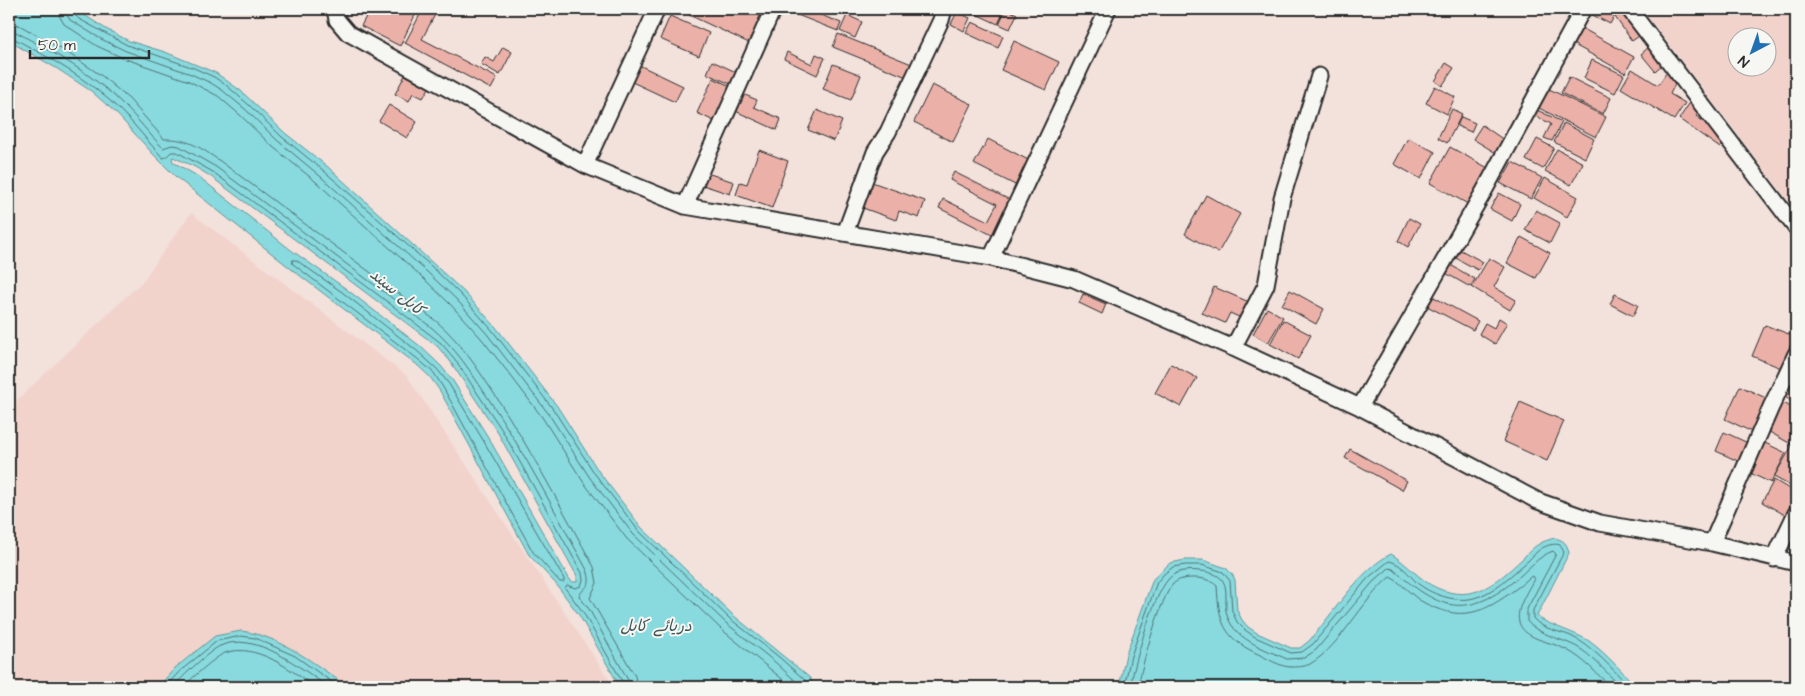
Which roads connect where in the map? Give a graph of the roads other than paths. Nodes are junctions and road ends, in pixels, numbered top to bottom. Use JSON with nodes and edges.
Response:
{"nodes":[{"id":1,"x":335,"y":9,"type":"edge"},
{"id":2,"x":657,"y":9,"type":"edge"},
{"id":3,"x":773,"y":9,"type":"edge"},
{"id":4,"x":944,"y":9,"type":"edge"},
{"id":5,"x":1108,"y":9,"type":"edge"},
{"id":6,"x":1583,"y":9,"type":"edge"},
{"id":7,"x":1629,"y":9,"type":"edge"},
{"id":8,"x":1319,"y":76,"type":"dead end"},
{"id":9,"x":585,"y":165,"type":"junction"},
{"id":10,"x":685,"y":206,"type":"junction"},
{"id":11,"x":1796,"y":228,"type":"edge"},
{"id":12,"x":845,"y":234,"type":"junction"},
{"id":13,"x":991,"y":258,"type":"junction"},
{"id":14,"x":1233,"y":348,"type":"junction"},
{"id":15,"x":1796,"y":354,"type":"edge"},
{"id":16,"x":1360,"y":407,"type":"junction"},
{"id":17,"x":1796,"y":513,"type":"edge"},
{"id":18,"x":1712,"y":543,"type":"junction"},
{"id":19,"x":1774,"y":559,"type":"junction"},
{"id":20,"x":1796,"y":563,"type":"edge"}],
"edges":[{"from":1,"to":9,"type":"street"},
{"from":2,"to":9,"type":"street"},
{"from":3,"to":10,"type":"street"},
{"from":4,"to":12,"type":"street"},
{"from":5,"to":13,"type":"street"},
{"from":6,"to":16,"type":"street"},
{"from":7,"to":11,"type":"street"},
{"from":8,"to":14,"type":"street"},
{"from":9,"to":10,"type":"street"},
{"from":10,"to":12,"type":"street"},
{"from":12,"to":13,"type":"street"},
{"from":13,"to":14,"type":"street"},
{"from":14,"to":16,"type":"street"},
{"from":15,"to":18,"type":"street"},
{"from":16,"to":18,"type":"street"},
{"from":17,"to":19,"type":"street"},
{"from":18,"to":19,"type":"street"},
{"from":19,"to":20,"type":"street"}]}
